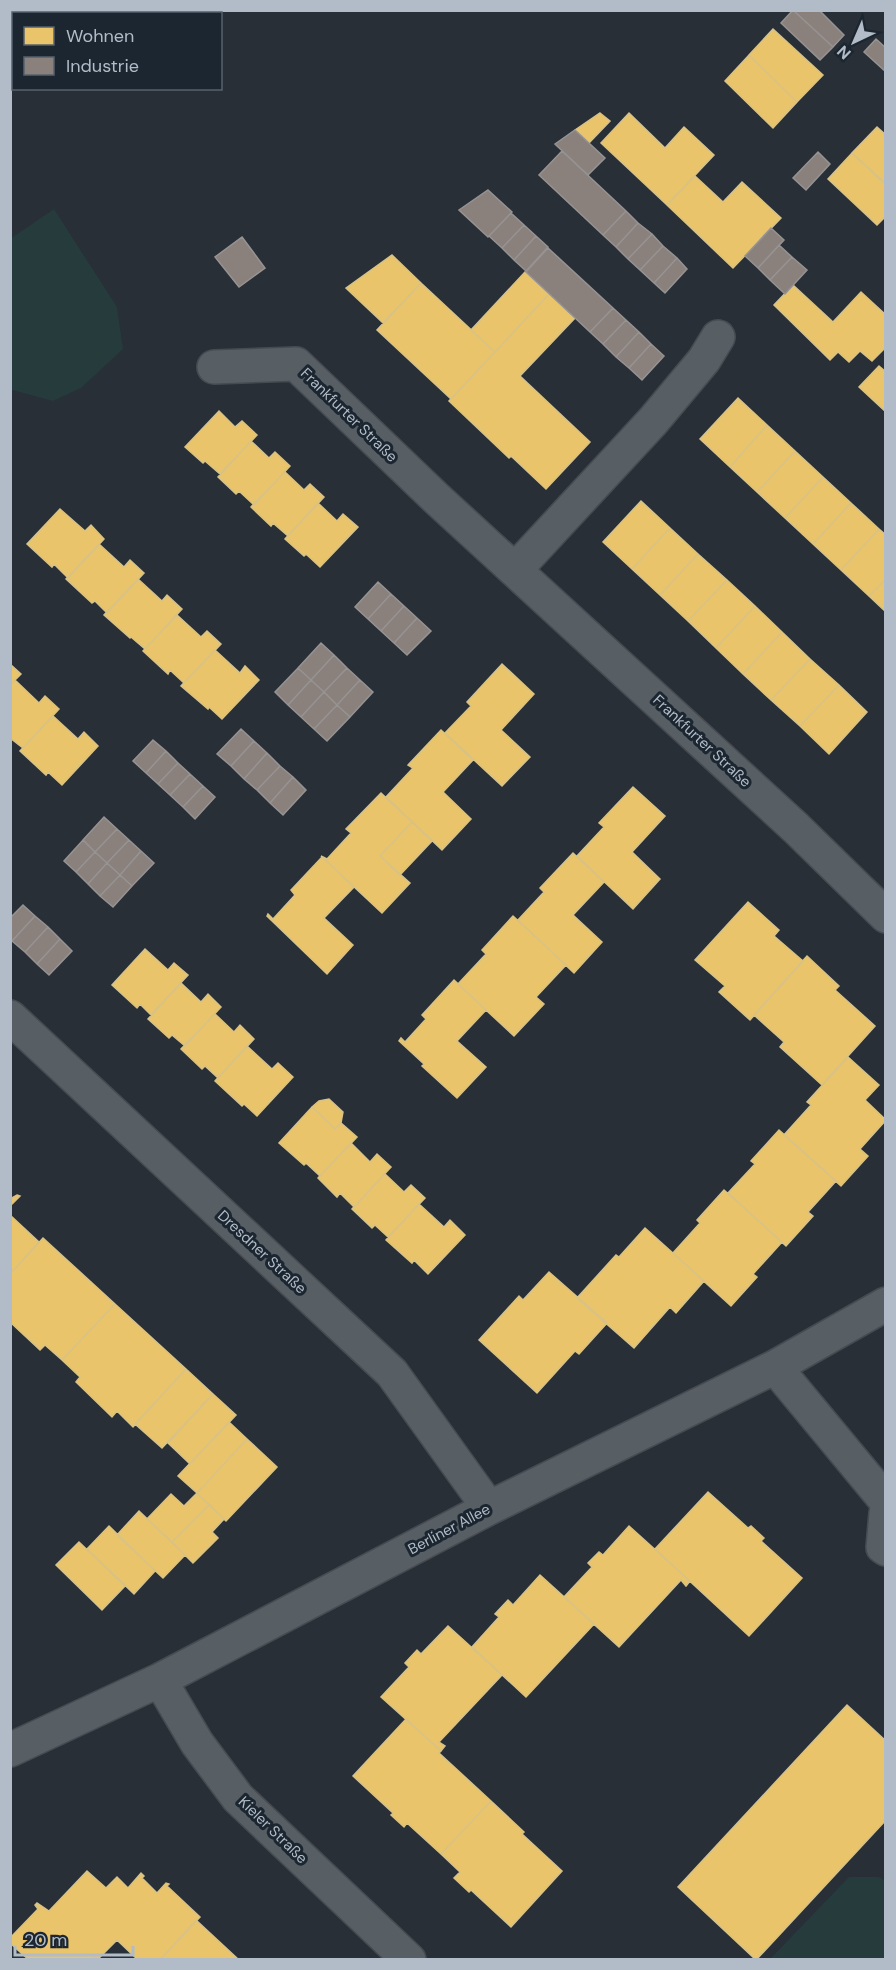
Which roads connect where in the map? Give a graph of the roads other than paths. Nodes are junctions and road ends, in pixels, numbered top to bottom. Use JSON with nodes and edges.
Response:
{"nodes":[{"id":1,"x":718,"y":337,"type":"dead end"},
{"id":2,"x":214,"y":367,"type":"dead end"},
{"id":3,"x":515,"y":570,"type":"junction"},
{"id":4,"x":885,"y":916,"type":"edge"},
{"id":5,"x":10,"y":1017,"type":"edge"},
{"id":6,"x":885,"y":1304,"type":"edge"},
{"id":7,"x":775,"y":1367,"type":"junction"},
{"id":8,"x":885,"y":1501,"type":"edge"},
{"id":9,"x":489,"y":1508,"type":"junction"},
{"id":10,"x":885,"y":1514,"type":"edge"},
{"id":11,"x":885,"y":1549,"type":"edge"},
{"id":12,"x":160,"y":1680,"type":"junction"},
{"id":13,"x":10,"y":1750,"type":"edge"},
{"id":14,"x":409,"y":1959,"type":"edge"}],
"edges":[{"from":1,"to":3,"type":"street"},
{"from":2,"to":3,"type":"street","name":"Frankfurter Straße"},
{"from":3,"to":4,"type":"street","name":"Frankfurter Straße"},
{"from":5,"to":9,"type":"street","name":"Dresdner Straße"},
{"from":6,"to":7,"type":"street","name":"Berliner Allee"},
{"from":7,"to":8,"type":"street"},
{"from":7,"to":9,"type":"street","name":"Berliner Allee"},
{"from":9,"to":12,"type":"street","name":"Berliner Allee"},
{"from":10,"to":11,"type":"street"},
{"from":12,"to":13,"type":"street","name":"Berliner Allee"},
{"from":12,"to":14,"type":"street","name":"Kieler Straße"}]}
